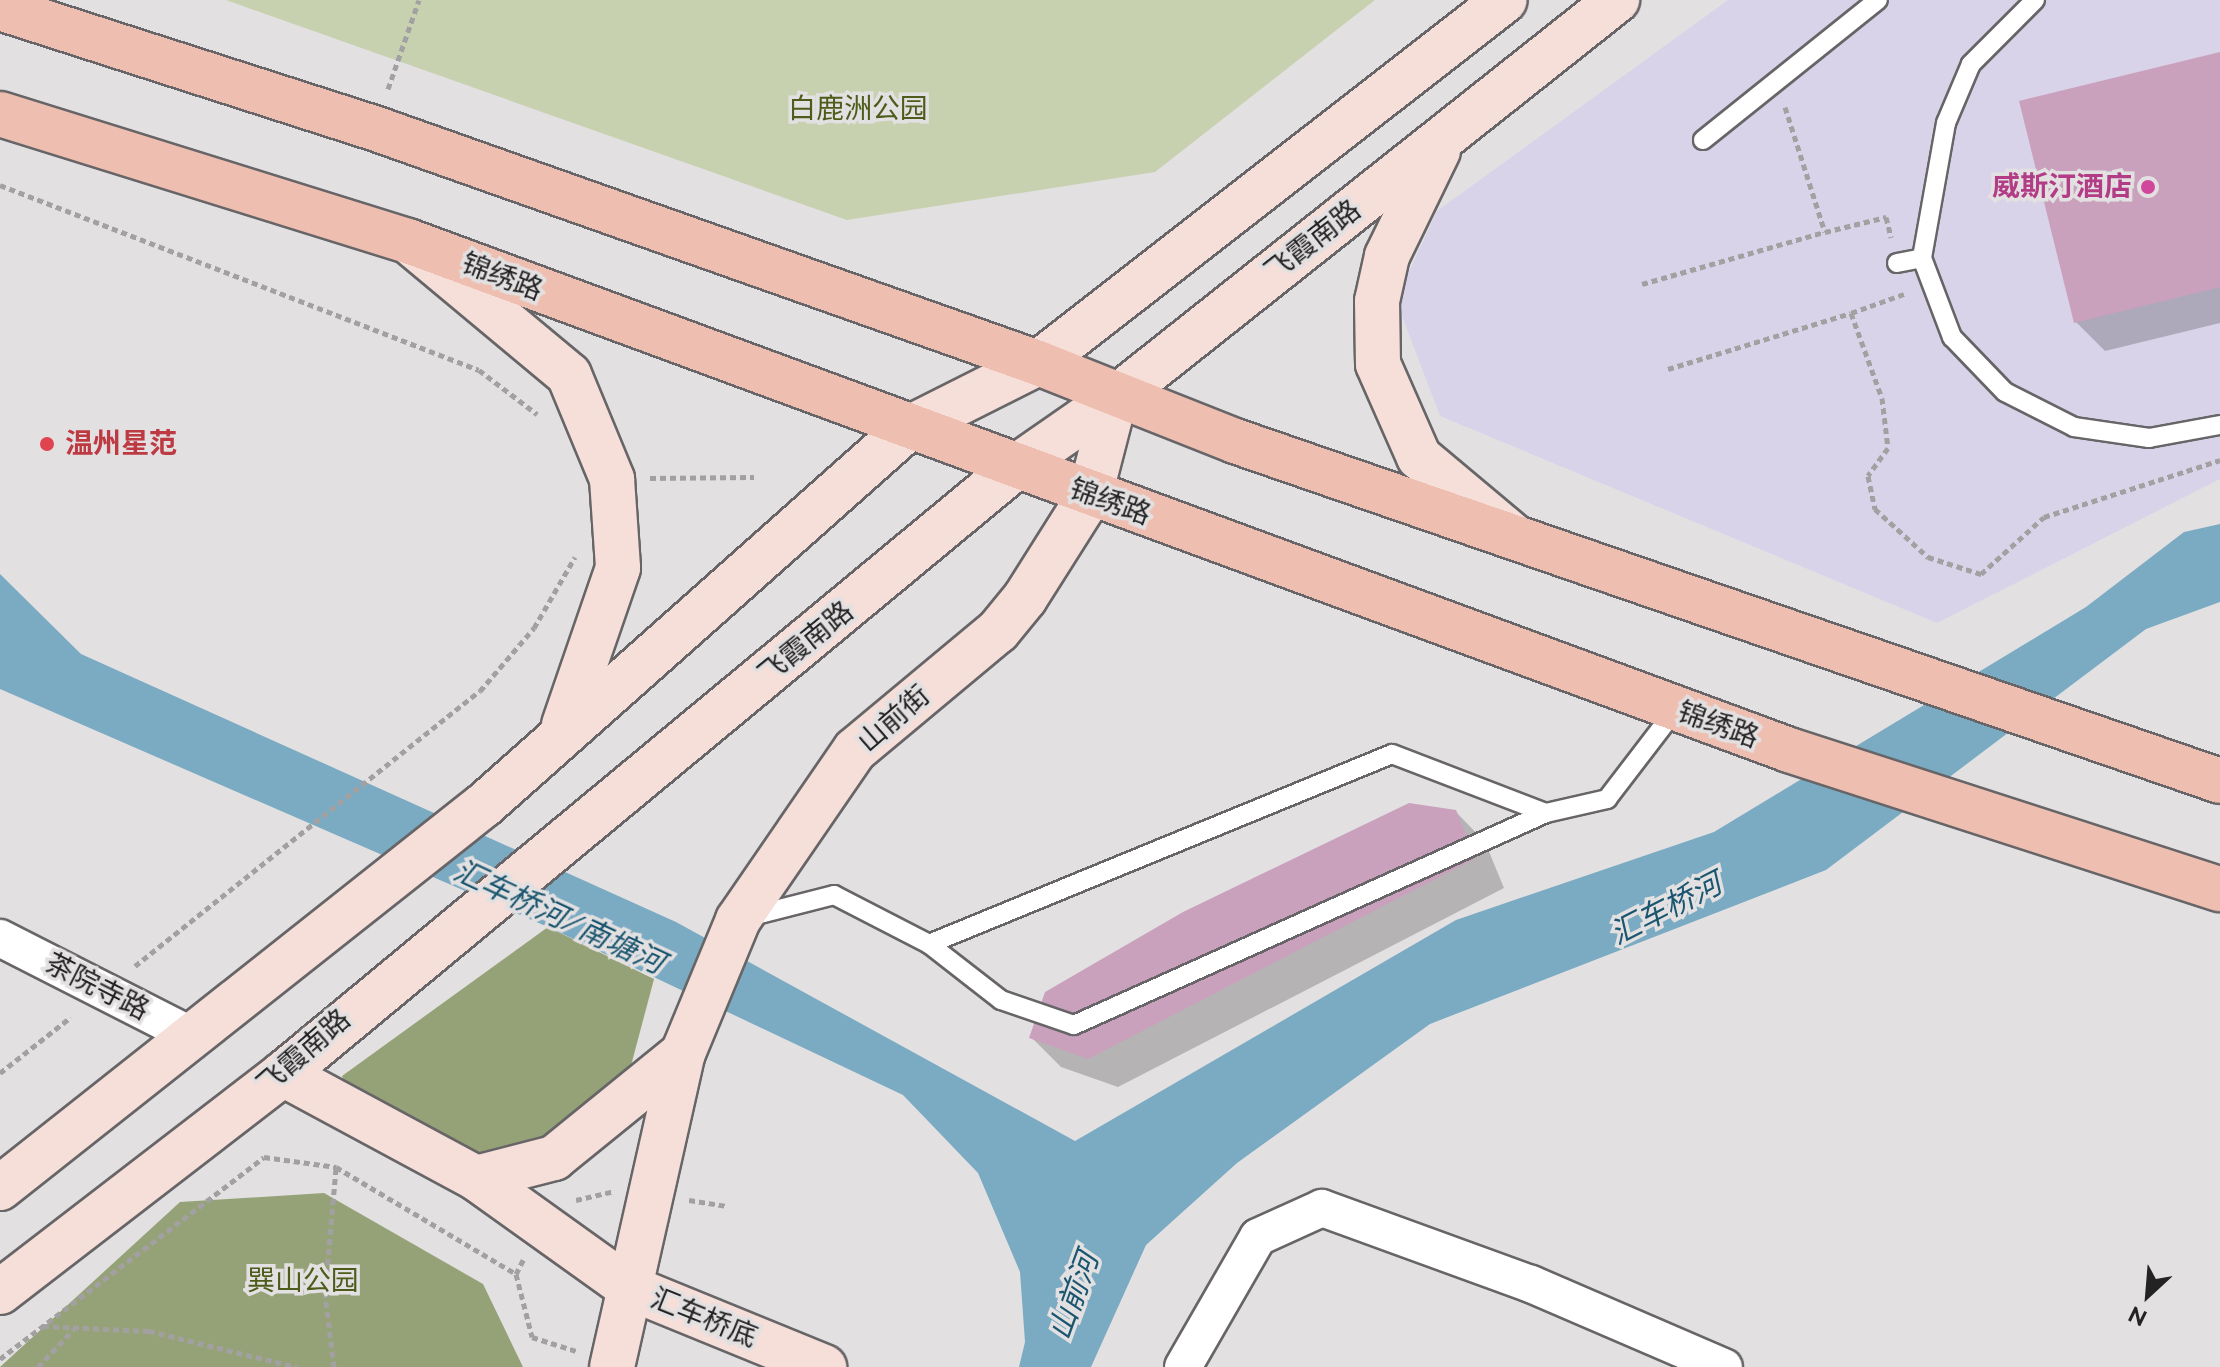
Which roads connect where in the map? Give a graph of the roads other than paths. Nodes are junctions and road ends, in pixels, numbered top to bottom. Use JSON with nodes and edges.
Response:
{"nodes":[{"id":1,"x":1505,"y":0,"type":"edge"},
{"id":2,"x":1617,"y":0,"type":"edge"},
{"id":3,"x":1878,"y":0,"type":"edge"},
{"id":4,"x":2035,"y":0,"type":"edge"},
{"id":5,"x":0,"y":8,"type":"edge"},
{"id":6,"x":0,"y":114,"type":"edge"},
{"id":7,"x":1448,"y":134,"type":"junction"},
{"id":8,"x":1703,"y":140,"type":"dead end"},
{"id":9,"x":408,"y":241,"type":"junction"},
{"id":10,"x":1922,"y":258,"type":"junction"},
{"id":11,"x":1897,"y":263,"type":"road end"},
{"id":12,"x":1038,"y":363,"type":"junction"},
{"id":13,"x":1115,"y":398,"type":"junction"},
{"id":14,"x":2220,"y":425,"type":"edge"},
{"id":15,"x":907,"y":429,"type":"junction"},
{"id":16,"x":1017,"y":466,"type":"junction"},
{"id":17,"x":1090,"y":495,"type":"junction"},
{"id":18,"x":1518,"y":540,"type":"junction"},
{"id":19,"x":1676,"y":709,"type":"junction"},
{"id":20,"x":564,"y":726,"type":"junction"},
{"id":21,"x":2220,"y":781,"type":"edge"},
{"id":22,"x":1546,"y":813,"type":"junction"},
{"id":23,"x":2220,"y":889,"type":"edge"},
{"id":24,"x":738,"y":920,"type":"junction"},
{"id":25,"x":0,"y":938,"type":"edge"},
{"id":26,"x":929,"y":944,"type":"junction"},
{"id":27,"x":194,"y":1037,"type":"junction"},
{"id":28,"x":686,"y":1047,"type":"junction"},
{"id":29,"x":283,"y":1074,"type":"junction"},
{"id":30,"x":476,"y":1178,"type":"junction"},
{"id":31,"x":0,"y":1188,"type":"edge"},
{"id":32,"x":628,"y":1287,"type":"junction"},
{"id":33,"x":0,"y":1292,"type":"edge"},
{"id":34,"x":612,"y":1365,"type":"edge"},
{"id":35,"x":824,"y":1367,"type":"edge"},
{"id":36,"x":1183,"y":1367,"type":"edge"},
{"id":37,"x":1724,"y":1367,"type":"edge"}],
"edges":[{"from":1,"to":12,"type":"main road"},
{"from":2,"to":7,"type":"main road","name":"飞霞南路"},
{"from":3,"to":8,"type":"lane"},
{"from":4,"to":10,"type":"lane"},
{"from":5,"to":12,"type":"main road"},
{"from":6,"to":9,"type":"main road","name":"锦绣路"},
{"from":7,"to":13,"type":"main road","name":"飞霞南路"},
{"from":7,"to":18,"type":"main road"},
{"from":9,"to":15,"type":"main road","name":"锦绣路"},
{"from":9,"to":20,"type":"main road"},
{"from":10,"to":11,"type":"lane"},
{"from":10,"to":14,"type":"lane"},
{"from":12,"to":13,"type":"main road"},
{"from":12,"to":15,"type":"main road"},
{"from":13,"to":16,"type":"main road","name":"飞霞南路"},
{"from":13,"to":17,"type":"main road","name":"山前街"},
{"from":13,"to":18,"type":"main road"},
{"from":15,"to":16,"type":"main road","name":"锦绣路"},
{"from":15,"to":20,"type":"main road"},
{"from":16,"to":17,"type":"main road","name":"锦绣路"},
{"from":16,"to":29,"type":"main road","name":"飞霞南路"},
{"from":17,"to":19,"type":"main road","name":"锦绣路"},
{"from":17,"to":24,"type":"main road","name":"山前街"},
{"from":18,"to":21,"type":"main road"},
{"from":19,"to":22,"type":"lane"},
{"from":19,"to":23,"type":"main road","name":"锦绣路"},
{"from":20,"to":27,"type":"main road"},
{"from":22,"to":26,"type":"lane"},
{"from":22,"to":26,"type":"lane"},
{"from":24,"to":26,"type":"lane"},
{"from":24,"to":28,"type":"main road","name":"山前街"},
{"from":25,"to":27,"type":"street","name":"茶院寺路"},
{"from":27,"to":31,"type":"main road"},
{"from":28,"to":30,"type":"main road","name":"山前街"},
{"from":28,"to":32,"type":"main road","name":"山前街"},
{"from":29,"to":30,"type":"main road","name":"汇车桥底"},
{"from":29,"to":33,"type":"main road","name":"飞霞南路"},
{"from":30,"to":32,"type":"main road","name":"汇车桥底"},
{"from":32,"to":34,"type":"main road","name":"山前街"},
{"from":32,"to":35,"type":"main road","name":"汇车桥底"},
{"from":36,"to":37,"type":"street"}]}
